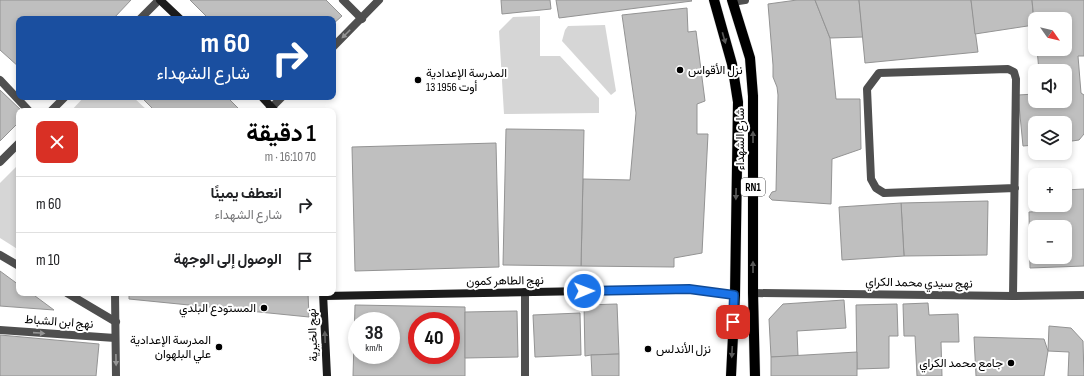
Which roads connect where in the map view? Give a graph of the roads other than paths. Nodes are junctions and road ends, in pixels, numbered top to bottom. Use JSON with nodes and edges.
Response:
{"nodes":[{"id":1,"x":160,"y":0,"type":"edge"},
{"id":2,"x":343,"y":0,"type":"edge"},
{"id":3,"x":379,"y":0,"type":"edge"},
{"id":4,"x":714,"y":0,"type":"edge"},
{"id":5,"x":745,"y":0,"type":"edge"},
{"id":6,"x":732,"y":1,"type":"edge"},
{"id":7,"x":143,"y":16,"type":"edge"},
{"id":8,"x":177,"y":16,"type":"edge"},
{"id":9,"x":362,"y":19,"type":"junction"},
{"id":10,"x":336,"y":44,"type":"edge"},
{"id":11,"x":0,"y":80,"type":"edge"},
{"id":12,"x":16,"y":97,"type":"edge"},
{"id":13,"x":19,"y":100,"type":"edge"},
{"id":14,"x":62,"y":100,"type":"edge"},
{"id":15,"x":264,"y":100,"type":"edge"},
{"id":16,"x":280,"y":100,"type":"edge"},
{"id":17,"x":26,"y":108,"type":"edge"},
{"id":18,"x":55,"y":108,"type":"edge"},
{"id":19,"x":270,"y":108,"type":"edge"},
{"id":20,"x":274,"y":108,"type":"edge"},
{"id":21,"x":16,"y":146,"type":"edge"},
{"id":22,"x":0,"y":162,"type":"edge"},
{"id":23,"x":1015,"y":188,"type":"junction"},
{"id":24,"x":0,"y":255,"type":"edge"},
{"id":25,"x":16,"y":264,"type":"edge"},
{"id":26,"x":525,"y":292,"type":"junction"},
{"id":27,"x":753,"y":293,"type":"junction"},
{"id":28,"x":336,"y":295,"type":"edge"},
{"id":29,"x":734,"y":295,"type":"junction"},
{"id":30,"x":1084,"y":295,"type":"edge"},
{"id":31,"x":71,"y":296,"type":"edge"},
{"id":32,"x":115,"y":296,"type":"edge"},
{"id":33,"x":324,"y":296,"type":"edge"},
{"id":34,"x":1013,"y":296,"type":"junction"},
{"id":35,"x":116,"y":322,"type":"junction"},
{"id":36,"x":0,"y":330,"type":"edge"},
{"id":37,"x":116,"y":338,"type":"junction"},
{"id":38,"x":116,"y":376,"type":"edge"},
{"id":39,"x":327,"y":376,"type":"edge"},
{"id":40,"x":525,"y":376,"type":"edge"},
{"id":41,"x":731,"y":376,"type":"edge"},
{"id":42,"x":755,"y":376,"type":"edge"}],
"edges":[{"from":1,"to":7,"type":"street"},
{"from":1,"to":8,"type":"street"},
{"from":2,"to":9,"type":"street"},
{"from":3,"to":9,"type":"street"},
{"from":4,"to":29,"type":"main road","name":"شارع الشهداء","number":"RN1","one_way":true},
{"from":5,"to":6,"type":"street"},
{"from":27,"to":6,"type":"main road","name":"شارع الشهداء","number":"RN1","one_way":true},
{"from":9,"to":10,"type":"street","one_way":true},
{"from":11,"to":12,"type":"street"},
{"from":13,"to":17,"type":"street"},
{"from":14,"to":18,"type":"street"},
{"from":15,"to":19,"type":"street"},
{"from":16,"to":20,"type":"street"},
{"from":21,"to":22,"type":"street"},
{"from":23,"to":23,"type":"street"},
{"from":23,"to":34,"type":"street"},
{"from":24,"to":25,"type":"street"},
{"from":26,"to":28,"type":"street","name":"نهج الطاهر كمون"},
{"from":26,"to":29,"type":"street","name":"نهج الطاهر كمون"},
{"from":26,"to":40,"type":"street"},
{"from":27,"to":34,"type":"street","name":"نهج سيدي محمد الكراي"},
{"from":27,"to":42,"type":"main road","name":"شارع الشهداء","number":"RN1"},
{"from":29,"to":41,"type":"main road","name":"شارع الشهداء","number":"RN1","one_way":true},
{"from":30,"to":34,"type":"street","name":"نهج سيدي محمد الكراي"},
{"from":31,"to":35,"type":"street"},
{"from":32,"to":35,"type":"street"},
{"from":39,"to":33,"type":"street","name":"نهج الخيرية","one_way":true},
{"from":35,"to":37,"type":"street"},
{"from":36,"to":37,"type":"street","name":"نهج ابن الشباط","one_way":true},
{"from":37,"to":38,"type":"street","one_way":true}]}
